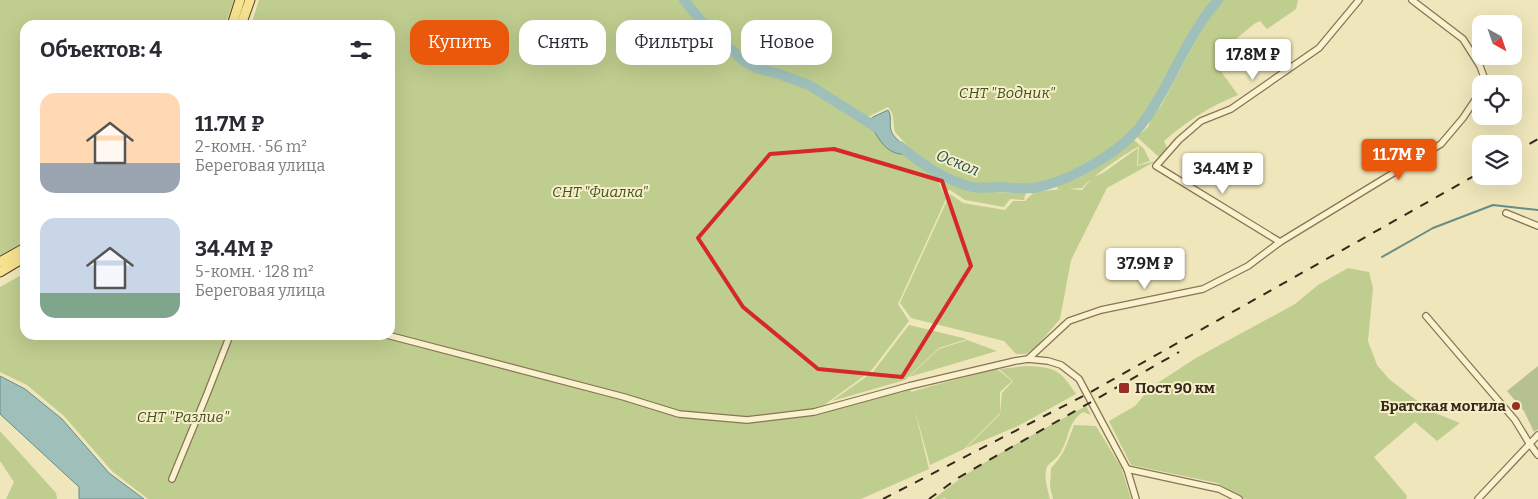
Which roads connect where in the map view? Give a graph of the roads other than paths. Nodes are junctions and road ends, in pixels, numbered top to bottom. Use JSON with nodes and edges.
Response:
{"nodes":[{"id":1,"x":240,"y":0,"type":"edge"},
{"id":2,"x":250,"y":0,"type":"edge"},
{"id":3,"x":1359,"y":0,"type":"edge"},
{"id":4,"x":1412,"y":0,"type":"edge"},
{"id":5,"x":234,"y":20,"type":"edge"},
{"id":6,"x":243,"y":20,"type":"edge"},
{"id":7,"x":1483,"y":75,"type":"edge"},
{"id":8,"x":1472,"y":104,"type":"edge"},
{"id":9,"x":1506,"y":213,"type":"dead end"},
{"id":10,"x":1538,"y":226,"type":"edge"},
{"id":11,"x":1280,"y":242,"type":"junction"},
{"id":12,"x":20,"y":251,"type":"edge"},
{"id":13,"x":20,"y":260,"type":"edge"},
{"id":14,"x":0,"y":262,"type":"edge"},
{"id":15,"x":0,"y":272,"type":"edge"},
{"id":16,"x":1426,"y":316,"type":"dead end"},
{"id":17,"x":395,"y":337,"type":"edge"},
{"id":18,"x":228,"y":340,"type":"edge"},
{"id":19,"x":1028,"y":359,"type":"junction"},
{"id":20,"x":1538,"y":435,"type":"edge"},
{"id":21,"x":1528,"y":444,"type":"junction"},
{"id":22,"x":1538,"y":455,"type":"edge"},
{"id":23,"x":1126,"y":469,"type":"junction"},
{"id":24,"x":172,"y":479,"type":"dead end"},
{"id":25,"x":1136,"y":499,"type":"edge"},
{"id":26,"x":1239,"y":499,"type":"edge"},
{"id":27,"x":1478,"y":499,"type":"edge"}],
"edges":[{"from":1,"to":5,"type":"main road"},
{"from":2,"to":6,"type":"main road"},
{"from":3,"to":11,"type":"street"},
{"from":4,"to":7,"type":"street"},
{"from":8,"to":11,"type":"street"},
{"from":9,"to":10,"type":"street"},
{"from":11,"to":19,"type":"street"},
{"from":12,"to":14,"type":"main road"},
{"from":13,"to":15,"type":"main road"},
{"from":16,"to":21,"type":"street"},
{"from":17,"to":19,"type":"street"},
{"from":18,"to":24,"type":"street"},
{"from":19,"to":23,"type":"street"},
{"from":20,"to":21,"type":"street"},
{"from":21,"to":22,"type":"street"},
{"from":21,"to":27,"type":"street"},
{"from":23,"to":25,"type":"street"},
{"from":23,"to":26,"type":"street"}]}
